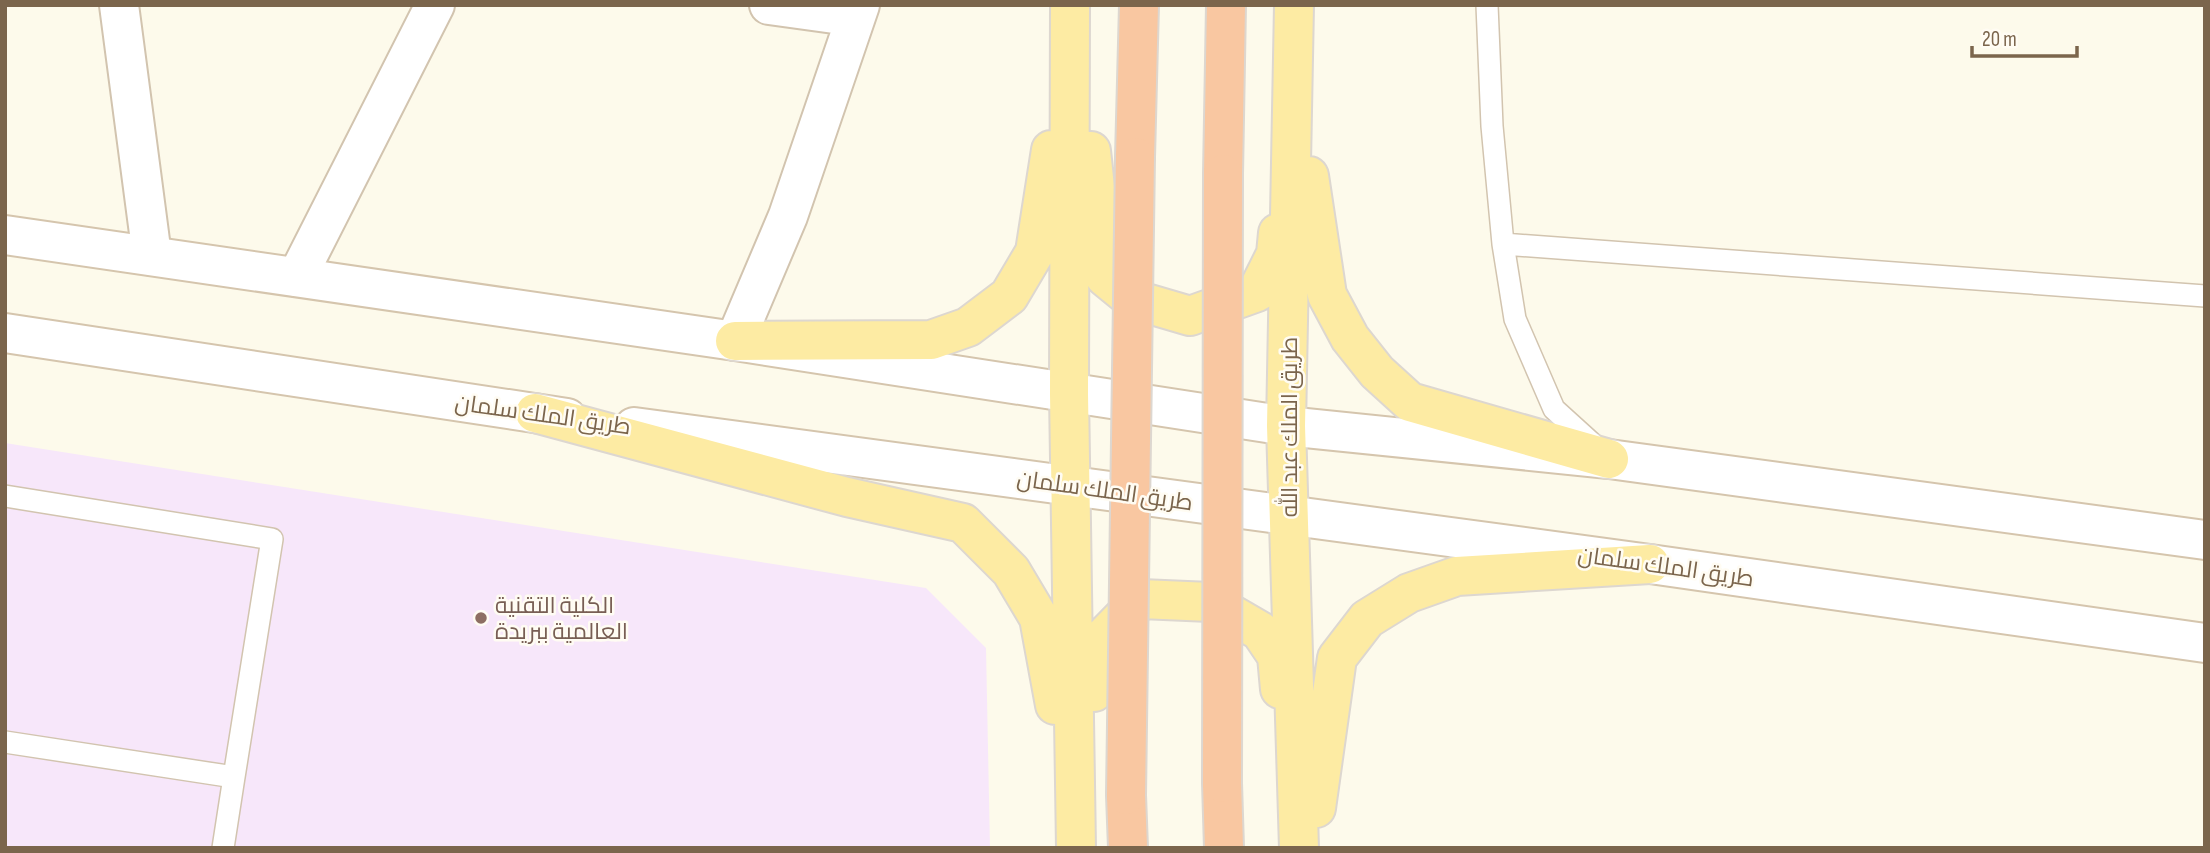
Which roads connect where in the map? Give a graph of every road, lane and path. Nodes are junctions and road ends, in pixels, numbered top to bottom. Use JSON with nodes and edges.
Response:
{"nodes":[{"id":1,"x":119,"y":5,"type":"edge"},
{"id":2,"x":435,"y":5,"type":"edge"},
{"id":3,"x":769,"y":5,"type":"edge"},
{"id":4,"x":1139,"y":5,"type":"edge"},
{"id":5,"x":1226,"y":5,"type":"edge"},
{"id":6,"x":1294,"y":5,"type":"edge"},
{"id":7,"x":1487,"y":5,"type":"edge"},
{"id":8,"x":858,"y":11,"type":"edge"},
{"id":9,"x":1070,"y":19,"type":"edge"},
{"id":10,"x":1294,"y":75,"type":"junction"},
{"id":11,"x":5,"y":235,"type":"edge"},
{"id":12,"x":1503,"y":244,"type":"junction"},
{"id":13,"x":152,"y":256,"type":"junction"},
{"id":14,"x":297,"y":277,"type":"junction"},
{"id":15,"x":2205,"y":296,"type":"edge"},
{"id":16,"x":5,"y":333,"type":"edge"},
{"id":17,"x":735,"y":341,"type":"junction"},
{"id":18,"x":1069,"y":394,"type":"junction"},
{"id":19,"x":535,"y":413,"type":"junction"},
{"id":20,"x":1286,"y":426,"type":"junction"},
{"id":21,"x":1609,"y":459,"type":"junction"},
{"id":22,"x":1070,"y":485,"type":"junction"},
{"id":23,"x":5,"y":496,"type":"edge"},
{"id":24,"x":1289,"y":517,"type":"junction"},
{"id":25,"x":2205,"y":540,"type":"edge"},
{"id":26,"x":1650,"y":564,"type":"junction"},
{"id":27,"x":2205,"y":643,"type":"edge"},
{"id":28,"x":5,"y":742,"type":"edge"},
{"id":29,"x":233,"y":777,"type":"junction"},
{"id":30,"x":223,"y":848,"type":"edge"},
{"id":31,"x":1076,"y":848,"type":"edge"},
{"id":32,"x":1128,"y":848,"type":"edge"},
{"id":33,"x":1224,"y":848,"type":"edge"},
{"id":34,"x":1297,"y":848,"type":"edge"},
{"id":35,"x":1310,"y":848,"type":"edge"}],
"edges":[{"from":1,"to":13,"type":"main road"},
{"from":2,"to":14,"type":"main road"},
{"from":3,"to":8,"type":"main road"},
{"from":4,"to":32,"type":"highway","bridge":true},
{"from":5,"to":33,"type":"highway","bridge":true},
{"from":6,"to":10,"type":"main road","name":"طريق الملك عبد الله"},
{"from":7,"to":12,"type":"lane"},
{"from":8,"to":17,"type":"main road"},
{"from":9,"to":10,"type":"main road"},
{"from":9,"to":17,"type":"main road"},
{"from":9,"to":18,"type":"main road"},
{"from":10,"to":20,"type":"main road","name":"طريق الملك عبد الله"},
{"from":10,"to":21,"type":"main road"},
{"from":11,"to":13,"type":"main road"},
{"from":12,"to":15,"type":"lane"},
{"from":12,"to":21,"type":"lane"},
{"from":13,"to":14,"type":"main road"},
{"from":14,"to":17,"type":"main road"},
{"from":16,"to":19,"type":"main road","name":"طريق الملك سلمان"},
{"from":17,"to":18,"type":"main road"},
{"from":18,"to":20,"type":"main road"},
{"from":18,"to":22,"type":"main road"},
{"from":19,"to":22,"type":"main road","name":"طريق الملك سلمان"},
{"from":19,"to":31,"type":"main road"},
{"from":20,"to":21,"type":"main road"},
{"from":20,"to":24,"type":"main road","name":"طريق الملك عبد الله"},
{"from":21,"to":25,"type":"main road"},
{"from":22,"to":24,"type":"main road","name":"طريق الملك سلمان"},
{"from":22,"to":31,"type":"main road"},
{"from":23,"to":29,"type":"lane"},
{"from":24,"to":26,"type":"main road","name":"طريق الملك سلمان"},
{"from":24,"to":34,"type":"main road","name":"طريق الملك عبد الله"},
{"from":26,"to":27,"type":"main road","name":"طريق الملك سلمان"},
{"from":26,"to":35,"type":"main road"},
{"from":28,"to":29,"type":"lane"},
{"from":29,"to":30,"type":"lane"},
{"from":31,"to":34,"type":"main road"}]}
